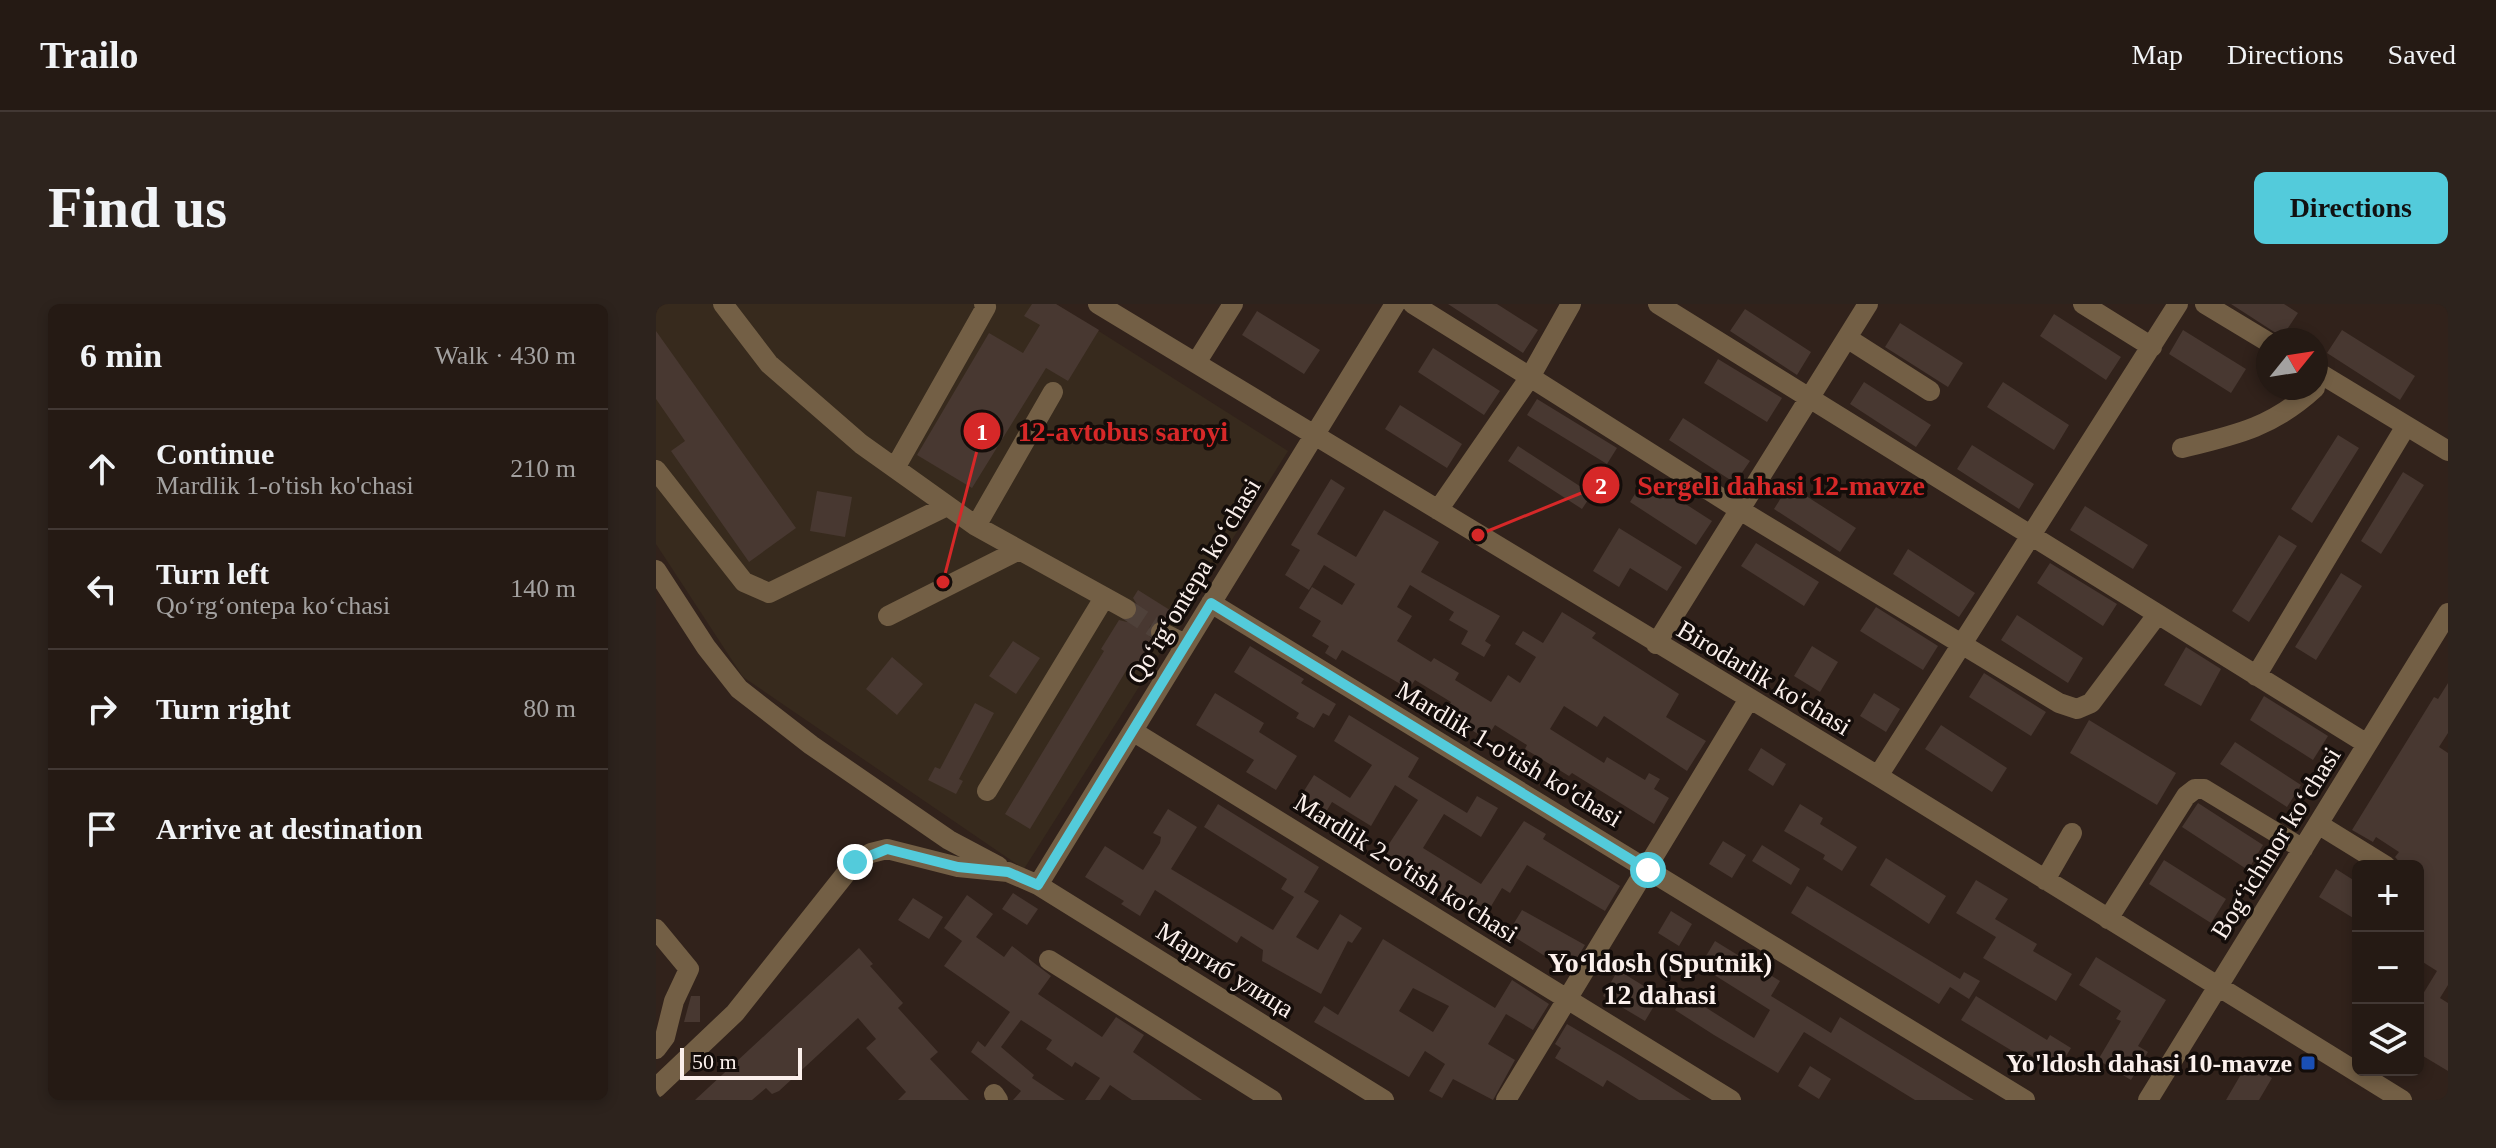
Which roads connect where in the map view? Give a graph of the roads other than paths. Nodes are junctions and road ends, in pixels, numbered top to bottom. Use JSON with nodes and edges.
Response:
{"nodes":[{"id":1,"x":723,"y":304,"type":"edge"},
{"id":2,"x":984,"y":304,"type":"edge"},
{"id":3,"x":1098,"y":304,"type":"edge"},
{"id":4,"x":1233,"y":304,"type":"edge"},
{"id":5,"x":1395,"y":304,"type":"edge"},
{"id":6,"x":1413,"y":304,"type":"edge"},
{"id":7,"x":1571,"y":304,"type":"edge"},
{"id":8,"x":1658,"y":304,"type":"edge"},
{"id":9,"x":1868,"y":304,"type":"edge"},
{"id":10,"x":2083,"y":304,"type":"edge"},
{"id":11,"x":2178,"y":304,"type":"edge"},
{"id":12,"x":2205,"y":304,"type":"edge"},
{"id":13,"x":2256,"y":335,"type":"edge"},
{"id":14,"x":1847,"y":338,"type":"junction"},
{"id":15,"x":2152,"y":347,"type":"junction"},
{"id":16,"x":1196,"y":363,"type":"junction"},
{"id":17,"x":1530,"y":377,"type":"junction"},
{"id":18,"x":2328,"y":386,"type":"edge"},
{"id":19,"x":1930,"y":391,"type":"dead end"},
{"id":20,"x":1053,"y":392,"type":"dead end"},
{"id":21,"x":2300,"y":400,"type":"edge"},
{"id":22,"x":1809,"y":401,"type":"junction"},
{"id":23,"x":2406,"y":426,"type":"junction"},
{"id":24,"x":1314,"y":433,"type":"junction"},
{"id":25,"x":2182,"y":448,"type":"dead end"},
{"id":26,"x":2448,"y":451,"type":"edge"},
{"id":27,"x":895,"y":468,"type":"junction"},
{"id":28,"x":656,"y":470,"type":"edge"},
{"id":29,"x":947,"y":506,"type":"junction"},
{"id":30,"x":1438,"y":510,"type":"junction"},
{"id":31,"x":1740,"y":510,"type":"junction"},
{"id":32,"x":976,"y":526,"type":"junction"},
{"id":33,"x":2032,"y":539,"type":"junction"},
{"id":34,"x":1019,"y":550,"type":"junction"},
{"id":35,"x":656,"y":570,"type":"edge"},
{"id":36,"x":1104,"y":598,"type":"junction"},
{"id":37,"x":1211,"y":603,"type":"junction"},
{"id":38,"x":1126,"y":609,"type":"tunnel mouth"},
{"id":39,"x":2448,"y":613,"type":"edge"},
{"id":40,"x":2157,"y":615,"type":"junction"},
{"id":41,"x":888,"y":616,"type":"dead end"},
{"id":42,"x":1161,"y":632,"type":"tunnel mouth"},
{"id":43,"x":1185,"y":644,"type":"junction"},
{"id":44,"x":1656,"y":644,"type":"junction"},
{"id":45,"x":2256,"y":676,"type":"junction"},
{"id":46,"x":1749,"y":699,"type":"junction"},
{"id":47,"x":1134,"y":732,"type":"junction"},
{"id":48,"x":2367,"y":744,"type":"junction"},
{"id":49,"x":1878,"y":776,"type":"junction"},
{"id":50,"x":987,"y":791,"type":"dead end"},
{"id":51,"x":2318,"y":824,"type":"junction"},
{"id":52,"x":2072,"y":833,"type":"dead end"},
{"id":53,"x":2303,"y":849,"type":"junction"},
{"id":54,"x":2376,"y":860,"type":"edge"},
{"id":55,"x":1648,"y":870,"type":"junction"},
{"id":56,"x":1008,"y":872,"type":"junction"},
{"id":57,"x":2045,"y":880,"type":"junction"},
{"id":58,"x":1038,"y":885,"type":"junction"},
{"id":59,"x":2108,"y":919,"type":"junction"},
{"id":60,"x":656,"y":929,"type":"edge"},
{"id":61,"x":1049,"y":960,"type":"dead end"},
{"id":62,"x":2218,"y":987,"type":"junction"},
{"id":63,"x":1570,"y":1000,"type":"junction"},
{"id":64,"x":656,"y":1049,"type":"edge"},
{"id":65,"x":656,"y":1088,"type":"edge"},
{"id":66,"x":1272,"y":1100,"type":"edge"},
{"id":67,"x":1384,"y":1100,"type":"edge"},
{"id":68,"x":1506,"y":1100,"type":"edge"},
{"id":69,"x":1731,"y":1100,"type":"edge"},
{"id":70,"x":2025,"y":1100,"type":"edge"},
{"id":71,"x":2148,"y":1100,"type":"edge"},
{"id":72,"x":2402,"y":1100,"type":"edge"}],
"edges":[{"from":1,"to":27,"type":"street"},
{"from":2,"to":27,"type":"street"},
{"from":3,"to":16,"type":"street","name":"Birodarlik ko'chasi"},
{"from":4,"to":16,"type":"street"},
{"from":5,"to":24,"type":"street","name":"Qoʻrgʻontepa koʻchasi"},
{"from":6,"to":17,"type":"street"},
{"from":7,"to":17,"type":"street"},
{"from":8,"to":22,"type":"street"},
{"from":9,"to":14,"type":"street"},
{"from":10,"to":15,"type":"street"},
{"from":11,"to":15,"type":"street"},
{"from":12,"to":13,"type":"street"},
{"from":14,"to":19,"type":"street"},
{"from":14,"to":22,"type":"street"},
{"from":15,"to":33,"type":"street"},
{"from":16,"to":24,"type":"street","name":"Birodarlik ko'chasi"},
{"from":17,"to":30,"type":"street"},
{"from":17,"to":31,"type":"street"},
{"from":18,"to":23,"type":"street"},
{"from":20,"to":32,"type":"street"},
{"from":21,"to":25,"type":"street"},
{"from":22,"to":31,"type":"street"},
{"from":22,"to":33,"type":"street"},
{"from":23,"to":26,"type":"street"},
{"from":23,"to":45,"type":"street"},
{"from":24,"to":30,"type":"street","name":"Birodarlik ko'chasi"},
{"from":24,"to":37,"type":"street","name":"Qoʻrgʻontepa koʻchasi"},
{"from":27,"to":29,"type":"street"},
{"from":28,"to":29,"type":"street"},
{"from":29,"to":32,"type":"street"},
{"from":30,"to":44,"type":"street","name":"Birodarlik ko'chasi"},
{"from":31,"to":40,"type":"street"},
{"from":31,"to":44,"type":"street"},
{"from":32,"to":34,"type":"street"},
{"from":33,"to":40,"type":"street"},
{"from":33,"to":49,"type":"street"},
{"from":34,"to":36,"type":"street"},
{"from":34,"to":41,"type":"street"},
{"from":35,"to":56,"type":"street"},
{"from":36,"to":38,"type":"street"},
{"from":36,"to":50,"type":"street"},
{"from":37,"to":43,"type":"street","name":"Qoʻrgʻontepa koʻchasi"},
{"from":37,"to":55,"type":"street","name":"Mardlik 1-o'tish ko'chasi"},
{"from":39,"to":48,"type":"street","name":"Bogʻichinor koʻchasi"},
{"from":40,"to":45,"type":"street"},
{"from":42,"to":43,"type":"street"},
{"from":43,"to":47,"type":"street","name":"Qoʻrgʻontepa koʻchasi"},
{"from":44,"to":46,"type":"street","name":"Birodarlik ko'chasi"},
{"from":45,"to":48,"type":"street"},
{"from":46,"to":49,"type":"street","name":"Birodarlik ko'chasi"},
{"from":46,"to":55,"type":"street"},
{"from":47,"to":58,"type":"street","name":"Qoʻrgʻontepa koʻchasi"},
{"from":47,"to":63,"type":"street","name":"Mardlik 2-o'tish ko'chasi"},
{"from":48,"to":51,"type":"street","name":"Bogʻichinor koʻchasi"},
{"from":49,"to":57,"type":"street","name":"Birodarlik ko'chasi"},
{"from":51,"to":53,"type":"street","name":"Bogʻichinor koʻchasi"},
{"from":51,"to":54,"type":"street"},
{"from":52,"to":57,"type":"street"},
{"from":53,"to":59,"type":"street"},
{"from":53,"to":62,"type":"street","name":"Bogʻichinor koʻchasi"},
{"from":55,"to":63,"type":"street"},
{"from":55,"to":70,"type":"street","name":"Mardlik 1-o'tish ko'chasi"},
{"from":56,"to":58,"type":"street","name":"Маргиб улица"},
{"from":56,"to":65,"type":"street"},
{"from":57,"to":59,"type":"street","name":"Birodarlik ko'chasi"},
{"from":58,"to":67,"type":"street","name":"Маргиб улица"},
{"from":59,"to":62,"type":"street","name":"Birodarlik ko'chasi"},
{"from":60,"to":64,"type":"street"},
{"from":61,"to":66,"type":"street"},
{"from":62,"to":71,"type":"street","name":"Bogʻichinor koʻchasi"},
{"from":62,"to":72,"type":"street","name":"Birodarlik ko'chasi"},
{"from":63,"to":68,"type":"street"},
{"from":63,"to":69,"type":"street","name":"Mardlik 2-o'tish ko'chasi"}]}
